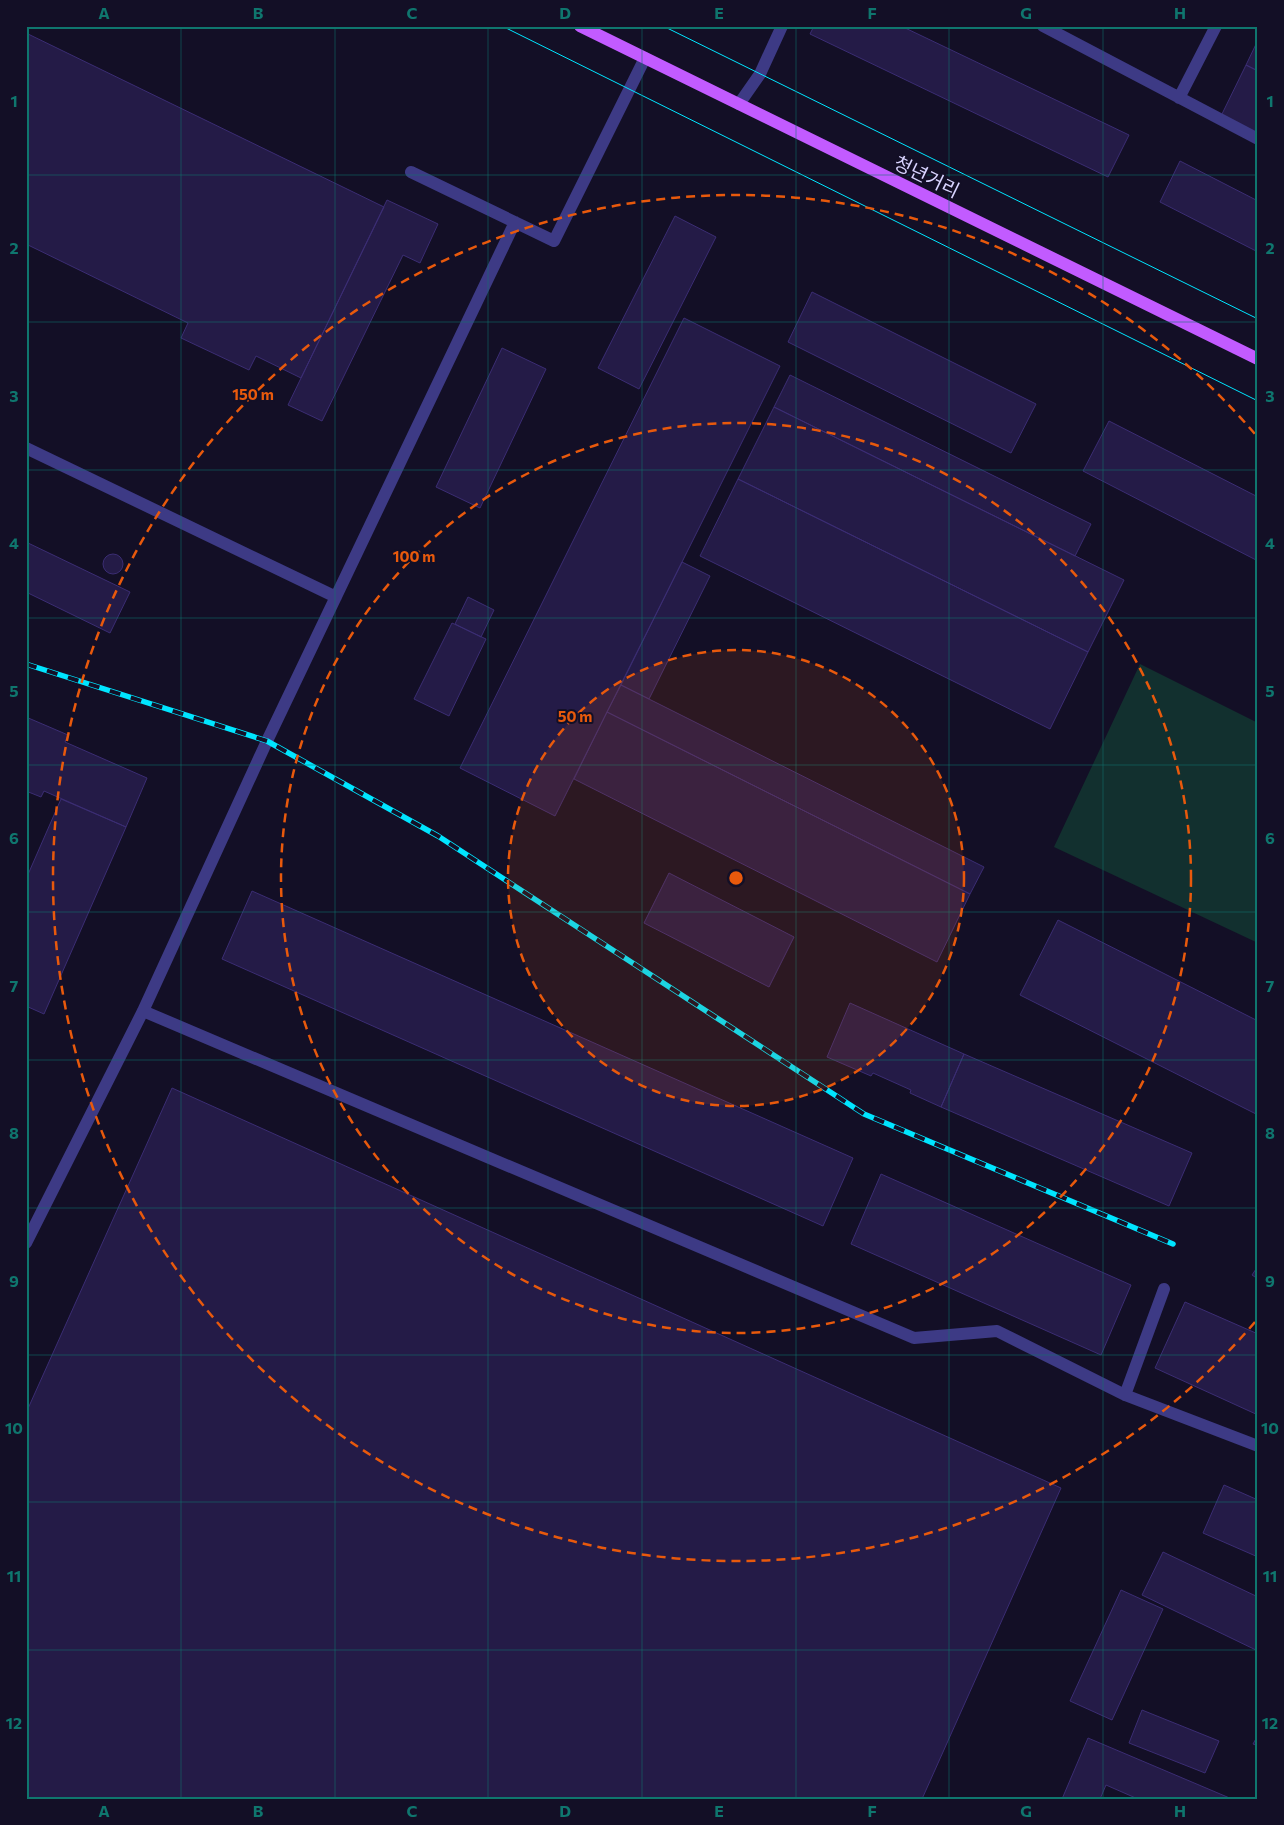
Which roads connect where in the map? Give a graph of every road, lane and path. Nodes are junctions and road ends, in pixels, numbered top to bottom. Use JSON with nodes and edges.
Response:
{"nodes":[{"id":1,"x":580,"y":26,"type":"edge"},
{"id":2,"x":782,"y":26,"type":"edge"},
{"id":3,"x":1043,"y":26,"type":"edge"},
{"id":4,"x":1216,"y":26,"type":"edge"},
{"id":5,"x":645,"y":58,"type":"junction"},
{"id":6,"x":1179,"y":98,"type":"junction"},
{"id":7,"x":739,"y":104,"type":"junction"},
{"id":8,"x":1258,"y":139,"type":"edge"},
{"id":9,"x":411,"y":172,"type":"dead end"},
{"id":10,"x":515,"y":222,"type":"junction"},
{"id":11,"x":1258,"y":359,"type":"edge"},
{"id":12,"x":26,"y":448,"type":"edge"},
{"id":13,"x":336,"y":597,"type":"junction"},
{"id":14,"x":143,"y":1011,"type":"junction"},
{"id":15,"x":26,"y":1243,"type":"edge"},
{"id":16,"x":1164,"y":1290,"type":"dead end"},
{"id":17,"x":1125,"y":1395,"type":"junction"},
{"id":18,"x":1258,"y":1446,"type":"edge"}],
"edges":[{"from":1,"to":5,"type":"main road","name":"청년거리"},
{"from":2,"to":7,"type":"street"},
{"from":3,"to":6,"type":"street"},
{"from":4,"to":6,"type":"street"},
{"from":5,"to":7,"type":"main road","name":"청년거리"},
{"from":5,"to":10,"type":"street"},
{"from":6,"to":8,"type":"street"},
{"from":7,"to":11,"type":"main road","name":"청년거리"},
{"from":9,"to":10,"type":"street"},
{"from":10,"to":13,"type":"street"},
{"from":12,"to":13,"type":"street"},
{"from":13,"to":14,"type":"street"},
{"from":14,"to":15,"type":"street"},
{"from":14,"to":17,"type":"street"},
{"from":16,"to":17,"type":"street"},
{"from":17,"to":18,"type":"street"}]}
